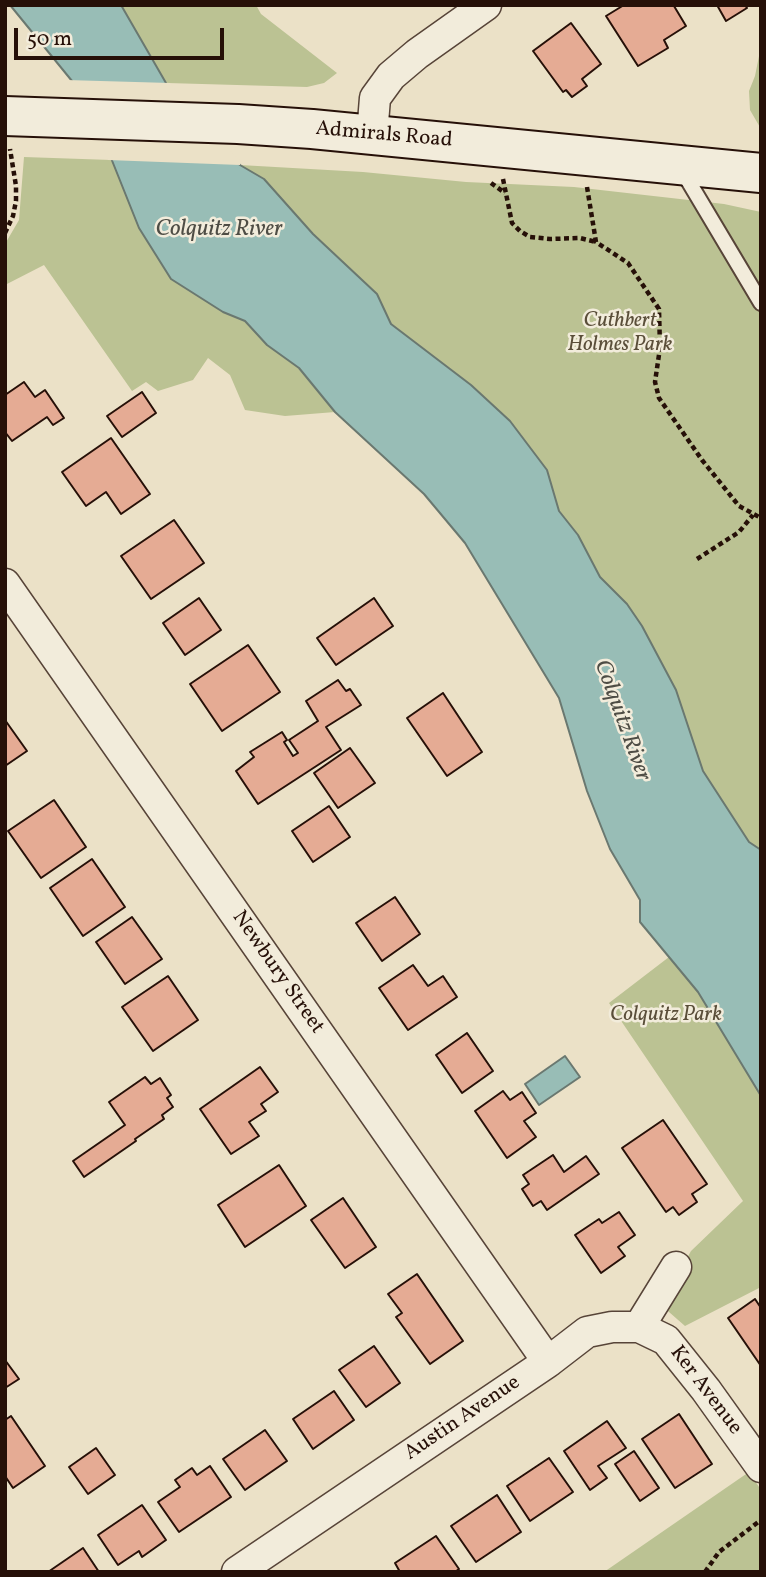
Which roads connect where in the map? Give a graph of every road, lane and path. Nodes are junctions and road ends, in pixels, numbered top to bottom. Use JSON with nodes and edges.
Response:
{"nodes":[{"id":1,"x":486,"y":5,"type":"edge"},
{"id":2,"x":13,"y":126,"type":"edge"},
{"id":3,"x":372,"y":135,"type":"junction"},
{"id":4,"x":506,"y":148,"type":"junction"},
{"id":5,"x":583,"y":156,"type":"junction"},
{"id":6,"x":679,"y":166,"type":"junction"},
{"id":7,"x":761,"y":173,"type":"edge"},
{"id":8,"x":491,"y":183,"type":"dead end"},
{"id":9,"x":506,"y":194,"type":"junction"},
{"id":10,"x":5,"y":233,"type":"edge"},
{"id":11,"x":596,"y":242,"type":"junction"},
{"id":12,"x":761,"y":303,"type":"edge"},
{"id":13,"x":753,"y":515,"type":"junction"},
{"id":14,"x":761,"y":518,"type":"edge"},
{"id":15,"x":697,"y":559,"type":"dead end"},
{"id":16,"x":5,"y":584,"type":"edge"},
{"id":17,"x":676,"y":1267,"type":"dead end"},
{"id":18,"x":639,"y":1327,"type":"junction"},
{"id":19,"x":548,"y":1362,"type":"junction"},
{"id":20,"x":761,"y":1466,"type":"edge"},
{"id":21,"x":761,"y":1520,"type":"edge"},
{"id":22,"x":237,"y":1572,"type":"edge"},
{"id":23,"x":705,"y":1572,"type":"edge"}],
"edges":[{"from":1,"to":3,"type":"street"},
{"from":2,"to":3,"type":"main road","name":"Admirals Road"},
{"from":2,"to":10,"type":"path"},
{"from":3,"to":4,"type":"main road","name":"Admirals Road"},
{"from":4,"to":5,"type":"main road","name":"Admirals Road"},
{"from":4,"to":9,"type":"path"},
{"from":5,"to":6,"type":"main road","name":"Admirals Road"},
{"from":5,"to":11,"type":"path"},
{"from":6,"to":7,"type":"main road","name":"Admirals Road"},
{"from":6,"to":12,"type":"lane"},
{"from":8,"to":9,"type":"path"},
{"from":9,"to":11,"type":"path"},
{"from":11,"to":13,"type":"path"},
{"from":13,"to":14,"type":"path"},
{"from":13,"to":15,"type":"path"},
{"from":16,"to":19,"type":"street","name":"Newbury Street"},
{"from":17,"to":18,"type":"street"},
{"from":18,"to":19,"type":"street","name":"Austin Avenue"},
{"from":18,"to":20,"type":"street","name":"Ker Avenue"},
{"from":19,"to":22,"type":"street","name":"Austin Avenue"},
{"from":21,"to":23,"type":"path"}]}
